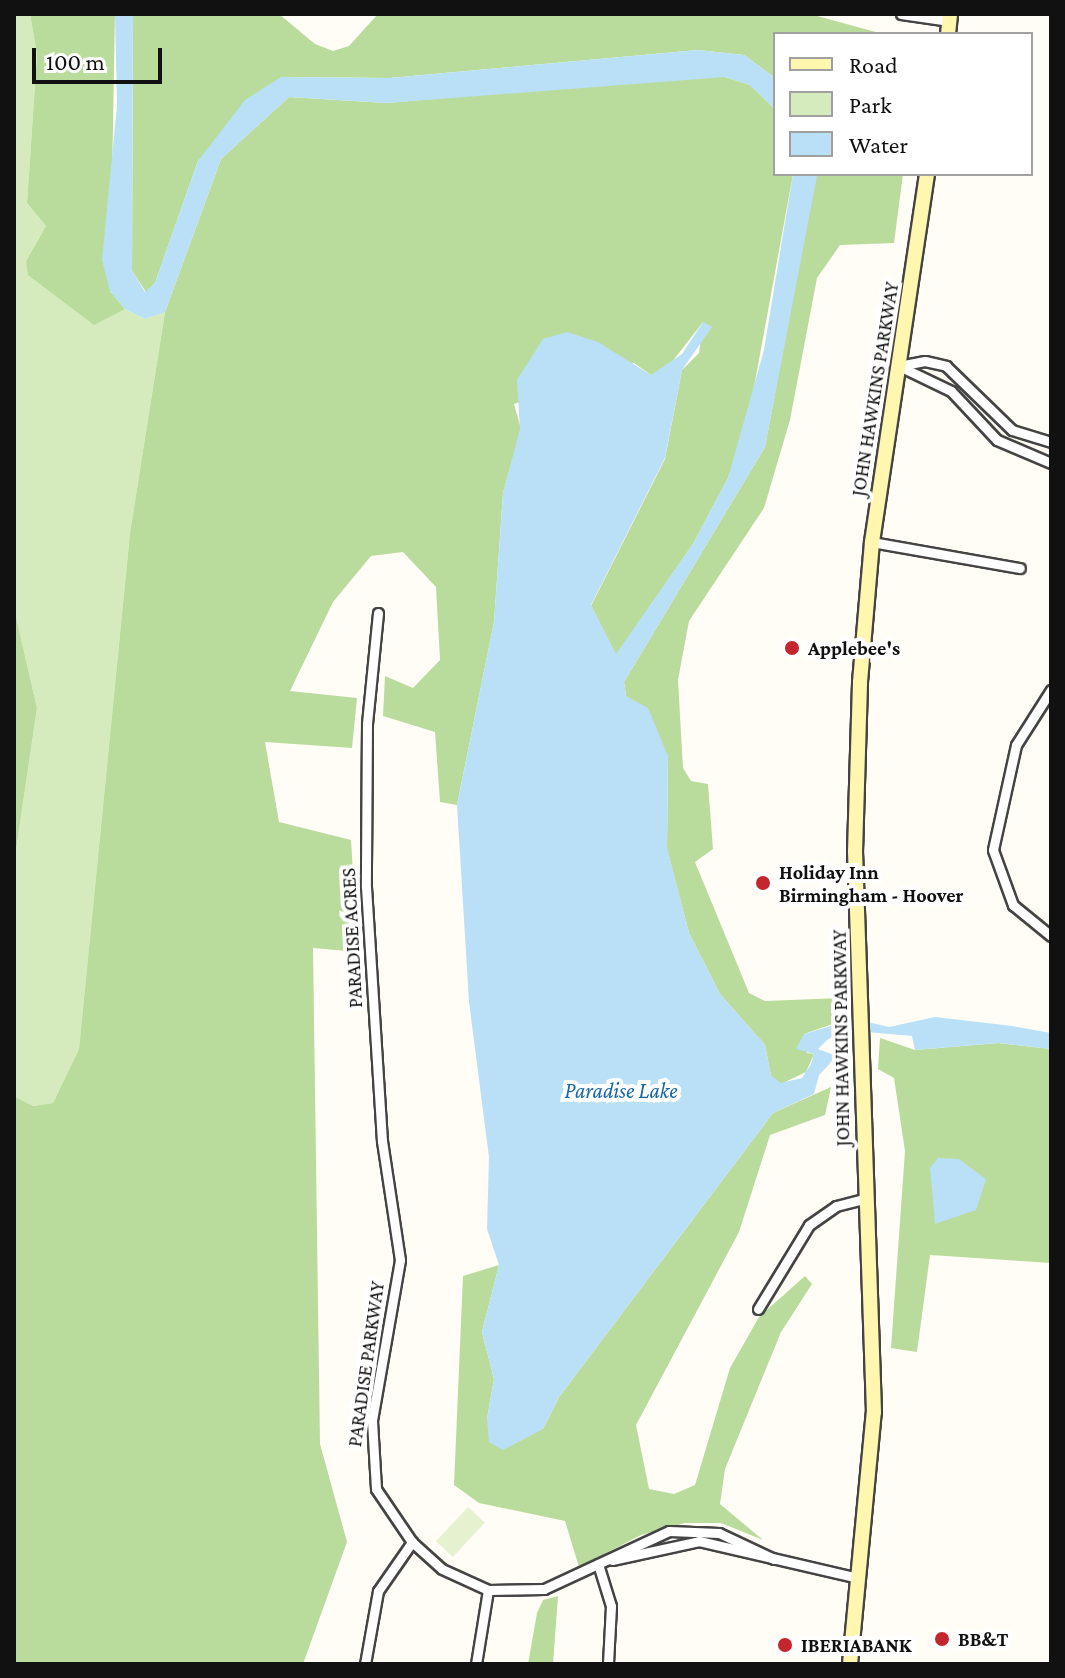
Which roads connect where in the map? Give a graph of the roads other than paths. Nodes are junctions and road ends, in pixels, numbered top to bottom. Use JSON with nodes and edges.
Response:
{"nodes":[{"id":1,"x":901,"y":14,"type":"edge"},
{"id":2,"x":949,"y":23,"type":"edge"},
{"id":3,"x":927,"y":176,"type":"edge"},
{"id":4,"x":899,"y":366,"type":"junction"},
{"id":5,"x":1051,"y":442,"type":"edge"},
{"id":6,"x":1051,"y":463,"type":"edge"},
{"id":7,"x":872,"y":542,"type":"junction"},
{"id":8,"x":1020,"y":568,"type":"dead end"},
{"id":9,"x":378,"y":613,"type":"dead end"},
{"id":10,"x":1051,"y":690,"type":"edge"},
{"id":11,"x":1051,"y":936,"type":"edge"},
{"id":12,"x":864,"y":1199,"type":"junction"},
{"id":13,"x":400,"y":1260,"type":"joint"},
{"id":14,"x":758,"y":1309,"type":"dead end"},
{"id":15,"x":412,"y":1542,"type":"junction"},
{"id":16,"x":598,"y":1564,"type":"junction"},
{"id":17,"x":858,"y":1578,"type":"junction"},
{"id":18,"x":488,"y":1590,"type":"junction"},
{"id":19,"x":365,"y":1664,"type":"edge"},
{"id":20,"x":476,"y":1664,"type":"edge"},
{"id":21,"x":608,"y":1664,"type":"edge"},
{"id":22,"x":850,"y":1664,"type":"edge"}],
"edges":[{"from":1,"to":2,"type":"street"},
{"from":3,"to":4,"type":"main road","name":"JOHN HAWKINS PARKWAY"},
{"from":4,"to":5,"type":"street"},
{"from":4,"to":6,"type":"street"},
{"from":4,"to":7,"type":"main road","name":"JOHN HAWKINS PARKWAY"},
{"from":7,"to":8,"type":"street"},
{"from":7,"to":12,"type":"main road","name":"JOHN HAWKINS PARKWAY"},
{"from":9,"to":13,"type":"street","name":"PARADISE ACRES"},
{"from":10,"to":11,"type":"street"},
{"from":12,"to":14,"type":"street"},
{"from":12,"to":17,"type":"main road","name":"JOHN HAWKINS PARKWAY"},
{"from":13,"to":15,"type":"street","name":"PARADISE PARKWAY"},
{"from":15,"to":18,"type":"street","name":"PARADISE PARKWAY"},
{"from":15,"to":19,"type":"street"},
{"from":16,"to":17,"type":"street","name":"PARADISE PARKWAY"},
{"from":16,"to":18,"type":"street","name":"PARADISE PARKWAY"},
{"from":16,"to":21,"type":"street"},
{"from":17,"to":22,"type":"main road","name":"JOHN HAWKINS PARKWAY"},
{"from":18,"to":20,"type":"street"}]}
